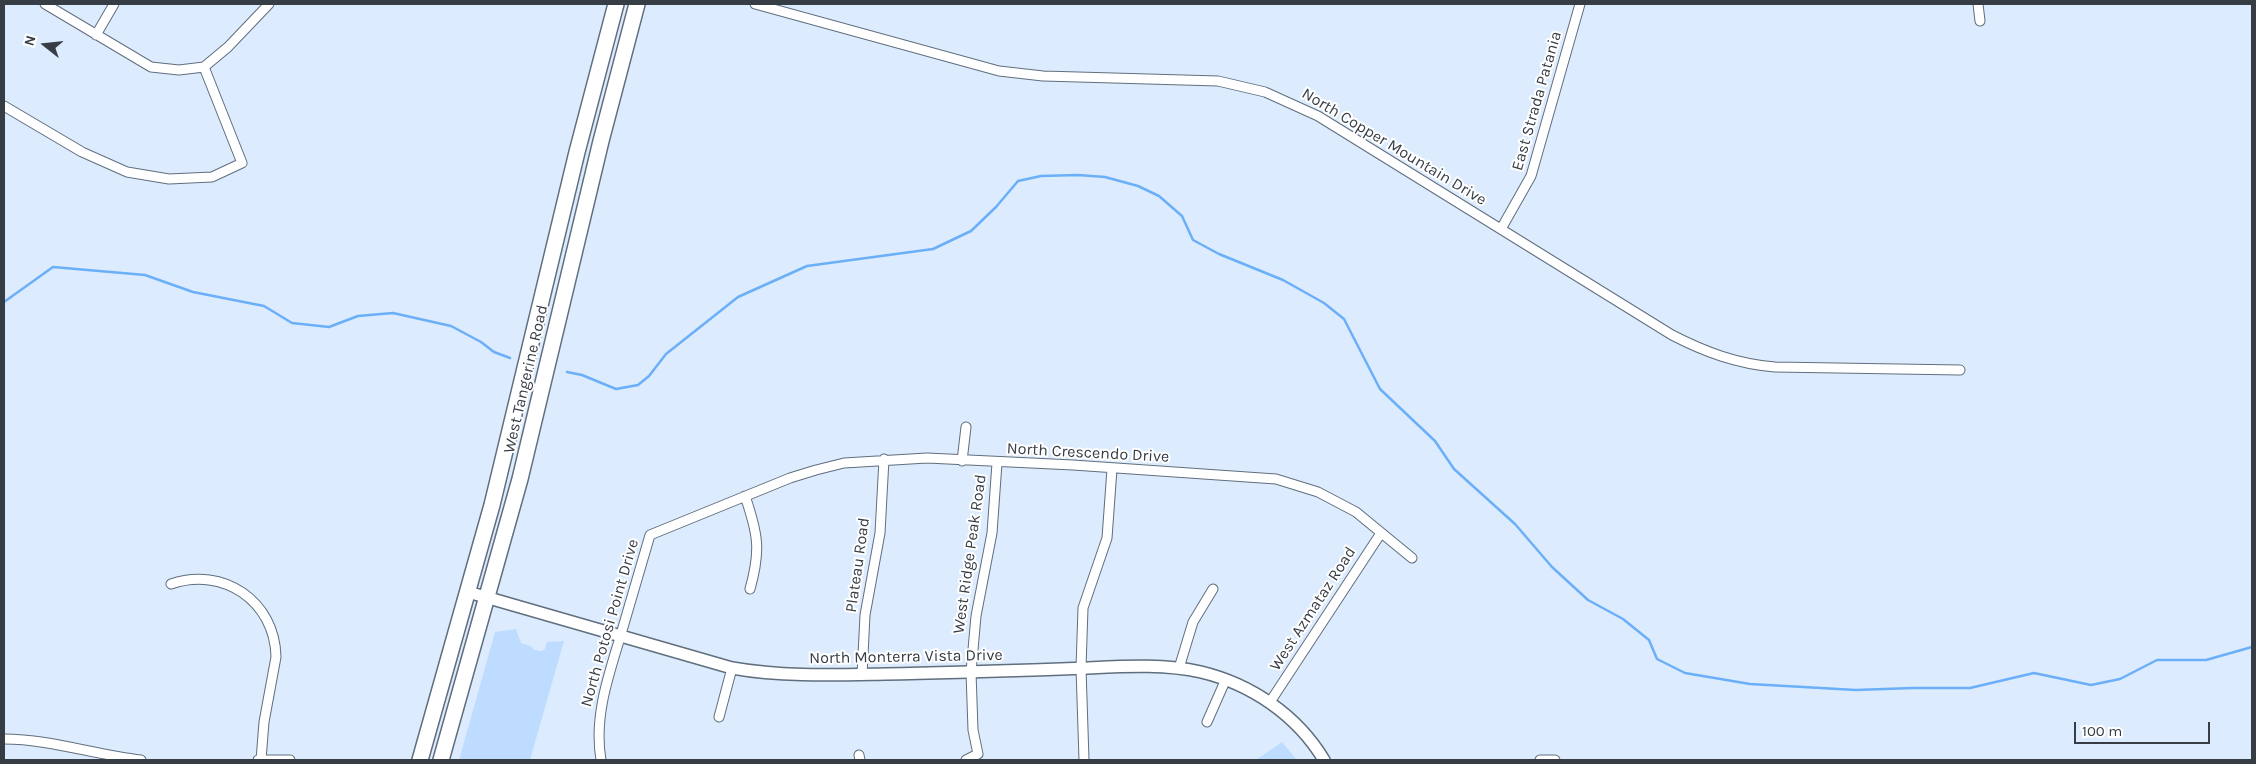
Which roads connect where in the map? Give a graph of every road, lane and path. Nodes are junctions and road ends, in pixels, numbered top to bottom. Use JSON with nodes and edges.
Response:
{"nodes":[{"id":1,"x":45,"y":4,"type":"edge"},
{"id":2,"x":114,"y":4,"type":"edge"},
{"id":3,"x":616,"y":4,"type":"edge"},
{"id":4,"x":637,"y":4,"type":"edge"},
{"id":5,"x":755,"y":4,"type":"edge"},
{"id":6,"x":1580,"y":4,"type":"edge"},
{"id":7,"x":1978,"y":4,"type":"edge"},
{"id":8,"x":264,"y":6,"type":"edge"},
{"id":9,"x":1980,"y":21,"type":"dead end"},
{"id":10,"x":96,"y":35,"type":"junction"},
{"id":11,"x":204,"y":67,"type":"junction"},
{"id":12,"x":4,"y":106,"type":"edge"},
{"id":13,"x":1501,"y":229,"type":"junction"},
{"id":14,"x":1960,"y":370,"type":"dead end"},
{"id":15,"x":966,"y":428,"type":"dead end"},
{"id":16,"x":884,"y":459,"type":"junction"},
{"id":17,"x":962,"y":461,"type":"junction"},
{"id":18,"x":997,"y":463,"type":"junction"},
{"id":19,"x":1112,"y":469,"type":"junction"},
{"id":20,"x":745,"y":496,"type":"junction"},
{"id":21,"x":1381,"y":533,"type":"junction"},
{"id":22,"x":1412,"y":558,"type":"dead end"},
{"id":23,"x":171,"y":584,"type":"dead end"},
{"id":24,"x":750,"y":589,"type":"dead end"},
{"id":25,"x":1213,"y":589,"type":"dead end"},
{"id":26,"x":468,"y":592,"type":"junction"},
{"id":27,"x":488,"y":598,"type":"junction"},
{"id":28,"x":620,"y":636,"type":"junction"},
{"id":29,"x":732,"y":668,"type":"junction"},
{"id":30,"x":1080,"y":668,"type":"junction"},
{"id":31,"x":1179,"y":668,"type":"junction"},
{"id":32,"x":971,"y":672,"type":"junction"},
{"id":33,"x":862,"y":675,"type":"junction"},
{"id":34,"x":1226,"y":679,"type":"junction"},
{"id":35,"x":1270,"y":702,"type":"junction"},
{"id":36,"x":719,"y":717,"type":"dead end"},
{"id":37,"x":1206,"y":722,"type":"dead end"},
{"id":38,"x":4,"y":739,"type":"edge"},
{"id":39,"x":141,"y":760,"type":"edge"},
{"id":40,"x":259,"y":760,"type":"edge"},
{"id":41,"x":290,"y":760,"type":"edge"},
{"id":42,"x":420,"y":760,"type":"edge"},
{"id":43,"x":441,"y":760,"type":"edge"},
{"id":44,"x":601,"y":760,"type":"edge"},
{"id":45,"x":966,"y":760,"type":"edge"},
{"id":46,"x":1084,"y":760,"type":"edge"},
{"id":47,"x":1324,"y":760,"type":"edge"},
{"id":48,"x":1540,"y":760,"type":"edge"},
{"id":49,"x":1555,"y":760,"type":"edge"}],
"edges":[{"from":1,"to":10,"type":"street"},
{"from":2,"to":10,"type":"street"},
{"from":3,"to":26,"type":"main road","name":"West Tangerine Road"},
{"from":4,"to":27,"type":"main road","name":"West Tangerine Road"},
{"from":5,"to":13,"type":"street","name":"North Copper Mountain Drive"},
{"from":6,"to":13,"type":"street","name":"East Strada Patania"},
{"from":7,"to":9,"type":"street"},
{"from":8,"to":11,"type":"street"},
{"from":10,"to":11,"type":"street"},
{"from":11,"to":12,"type":"street"},
{"from":13,"to":14,"type":"street","name":"North Copper Mountain Drive"},
{"from":15,"to":17,"type":"street"},
{"from":16,"to":17,"type":"street","name":"North Crescendo Drive"},
{"from":16,"to":20,"type":"street","name":"North Crescendo Drive"},
{"from":16,"to":33,"type":"street","name":"Plateau Road"},
{"from":17,"to":18,"type":"street","name":"North Crescendo Drive"},
{"from":18,"to":19,"type":"street","name":"North Crescendo Drive"},
{"from":18,"to":32,"type":"street","name":"West Ridge Peak Road"},
{"from":19,"to":21,"type":"street","name":"North Crescendo Drive"},
{"from":19,"to":30,"type":"street"},
{"from":20,"to":24,"type":"street"},
{"from":20,"to":28,"type":"street","name":"North Potosi Point Drive"},
{"from":21,"to":22,"type":"street","name":"North Crescendo Drive"},
{"from":21,"to":35,"type":"street","name":"West Azmataz Road"},
{"from":23,"to":40,"type":"street"},
{"from":25,"to":31,"type":"street"},
{"from":26,"to":27,"type":"street","name":"North Monterra Vista Drive"},
{"from":26,"to":42,"type":"main road","name":"West Tangerine Road"},
{"from":27,"to":28,"type":"street","name":"North Monterra Vista Drive"},
{"from":27,"to":43,"type":"main road","name":"West Tangerine Road"},
{"from":28,"to":29,"type":"street","name":"North Monterra Vista Drive"},
{"from":28,"to":44,"type":"street","name":"North Potosi Point Drive"},
{"from":29,"to":33,"type":"street","name":"North Monterra Vista Drive"},
{"from":29,"to":36,"type":"street"},
{"from":30,"to":31,"type":"street","name":"North Monterra Vista Drive"},
{"from":30,"to":32,"type":"street","name":"North Monterra Vista Drive"},
{"from":30,"to":46,"type":"street"},
{"from":31,"to":34,"type":"street","name":"North Monterra Vista Drive"},
{"from":32,"to":33,"type":"street","name":"North Monterra Vista Drive"},
{"from":32,"to":45,"type":"street","name":"West Ridge Peak Road"},
{"from":34,"to":35,"type":"street","name":"North Monterra Vista Drive"},
{"from":34,"to":37,"type":"street"},
{"from":35,"to":47,"type":"street","name":"North Monterra Vista Drive"},
{"from":38,"to":39,"type":"street"},
{"from":40,"to":41,"type":"street"},
{"from":48,"to":49,"type":"street"}]}
